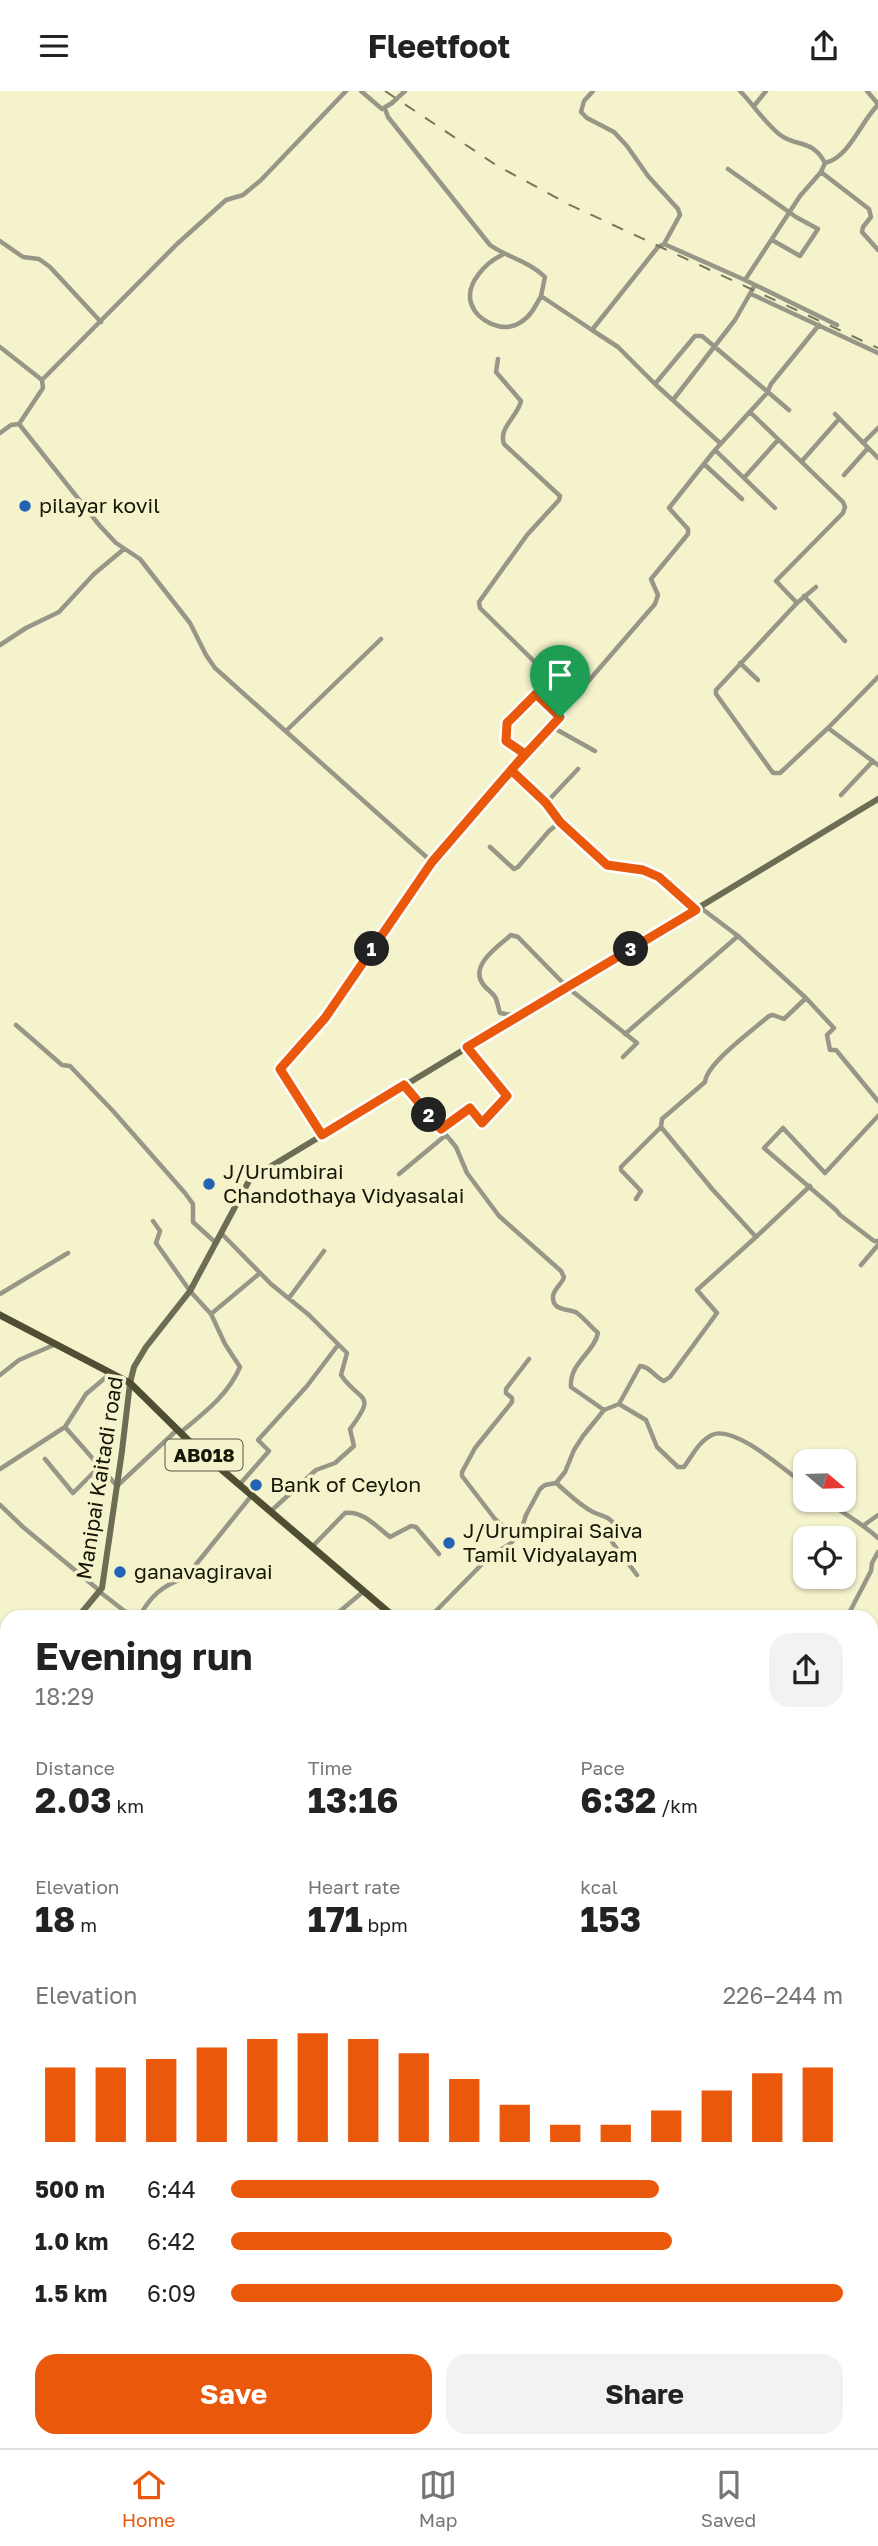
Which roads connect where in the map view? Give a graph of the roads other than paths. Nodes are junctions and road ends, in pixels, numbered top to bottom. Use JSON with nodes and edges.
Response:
{"nodes":[{"id":1,"x":346,"y":91,"type":"edge"},
{"id":2,"x":361,"y":91,"type":"edge"},
{"id":3,"x":405,"y":91,"type":"edge"},
{"id":4,"x":593,"y":91,"type":"edge"},
{"id":5,"x":740,"y":91,"type":"edge"},
{"id":6,"x":766,"y":91,"type":"edge"},
{"id":7,"x":867,"y":91,"type":"edge"},
{"id":8,"x":878,"y":105,"type":"edge"},
{"id":9,"x":754,"y":106,"type":"junction"},
{"id":10,"x":385,"y":109,"type":"junction"},
{"id":11,"x":825,"y":163,"type":"junction"},
{"id":12,"x":727,"y":169,"type":"dead end"},
{"id":13,"x":821,"y":172,"type":"junction"},
{"id":14,"x":790,"y":213,"type":"junction"},
{"id":15,"x":772,"y":240,"type":"junction"},
{"id":16,"x":0,"y":241,"type":"edge"},
{"id":17,"x":664,"y":244,"type":"junction"},
{"id":18,"x":878,"y":250,"type":"edge"},
{"id":19,"x":503,"y":254,"type":"junction"},
{"id":20,"x":745,"y":281,"type":"junction"},
{"id":21,"x":755,"y":285,"type":"junction"},
{"id":22,"x":751,"y":294,"type":"junction"},
{"id":23,"x":541,"y":296,"type":"junction"},
{"id":24,"x":101,"y":321,"type":"junction"},
{"id":25,"x":819,"y":325,"type":"junction"},
{"id":26,"x":837,"y":325,"type":"dead end"},
{"id":27,"x":593,"y":330,"type":"junction"},
{"id":28,"x":715,"y":345,"type":"junction"},
{"id":29,"x":0,"y":347,"type":"edge"},
{"id":30,"x":878,"y":353,"type":"edge"},
{"id":31,"x":498,"y":359,"type":"dead end"},
{"id":32,"x":42,"y":380,"type":"junction"},
{"id":33,"x":655,"y":384,"type":"junction"},
{"id":34,"x":767,"y":393,"type":"junction"},
{"id":35,"x":673,"y":400,"type":"junction"},
{"id":36,"x":789,"y":410,"type":"dead end"},
{"id":37,"x":750,"y":412,"type":"junction"},
{"id":38,"x":19,"y":424,"type":"junction"},
{"id":39,"x":878,"y":428,"type":"edge"},
{"id":40,"x":0,"y":433,"type":"edge"},
{"id":41,"x":778,"y":440,"type":"junction"},
{"id":42,"x":720,"y":443,"type":"junction"},
{"id":43,"x":863,"y":443,"type":"junction"},
{"id":44,"x":868,"y":448,"type":"junction"},
{"id":45,"x":715,"y":450,"type":"junction"},
{"id":46,"x":878,"y":458,"type":"edge"},
{"id":47,"x":802,"y":461,"type":"junction"},
{"id":48,"x":704,"y":464,"type":"junction"},
{"id":49,"x":844,"y":475,"type":"dead end"},
{"id":50,"x":744,"y":479,"type":"junction"},
{"id":51,"x":742,"y":499,"type":"dead end"},
{"id":52,"x":775,"y":508,"type":"dead end"},
{"id":53,"x":124,"y":549,"type":"junction"},
{"id":54,"x":816,"y":587,"type":"dead end"},
{"id":55,"x":804,"y":596,"type":"junction"},
{"id":56,"x":797,"y":603,"type":"junction"},
{"id":57,"x":381,"y":639,"type":"dead end"},
{"id":58,"x":845,"y":641,"type":"dead end"},
{"id":59,"x":0,"y":645,"type":"edge"},
{"id":60,"x":740,"y":663,"type":"junction"},
{"id":61,"x":878,"y":677,"type":"edge"},
{"id":62,"x":758,"y":680,"type":"dead end"},
{"id":63,"x":536,"y":694,"type":"junction"},
{"id":64,"x":560,"y":717,"type":"junction"},
{"id":65,"x":552,"y":727,"type":"junction"},
{"id":66,"x":828,"y":728,"type":"junction"},
{"id":67,"x":286,"y":731,"type":"junction"},
{"id":68,"x":595,"y":751,"type":"dead end"},
{"id":69,"x":525,"y":754,"type":"junction"},
{"id":70,"x":876,"y":763,"type":"edge"},
{"id":71,"x":578,"y":769,"type":"dead end"},
{"id":72,"x":511,"y":770,"type":"junction"},
{"id":73,"x":841,"y":795,"type":"dead end"},
{"id":74,"x":877,"y":800,"type":"edge"},
{"id":75,"x":546,"y":803,"type":"junction"},
{"id":76,"x":560,"y":822,"type":"junction"},
{"id":77,"x":489,"y":847,"type":"dead end"},
{"id":78,"x":432,"y":862,"type":"junction"},
{"id":79,"x":699,"y":909,"type":"junction"},
{"id":80,"x":738,"y":936,"type":"junction"},
{"id":81,"x":567,"y":987,"type":"junction"},
{"id":82,"x":806,"y":998,"type":"junction"},
{"id":83,"x":518,"y":1016,"type":"junction"},
{"id":84,"x":16,"y":1025,"type":"dead end"},
{"id":85,"x":625,"y":1034,"type":"junction"},
{"id":86,"x":467,"y":1047,"type":"junction"},
{"id":87,"x":623,"y":1057,"type":"dead end"},
{"id":88,"x":404,"y":1085,"type":"junction"},
{"id":89,"x":878,"y":1101,"type":"edge"},
{"id":90,"x":878,"y":1116,"type":"edge"},
{"id":91,"x":661,"y":1127,"type":"junction"},
{"id":92,"x":441,"y":1129,"type":"junction"},
{"id":93,"x":322,"y":1135,"type":"junction"},
{"id":94,"x":446,"y":1135,"type":"junction"},
{"id":95,"x":398,"y":1174,"type":"dead end"},
{"id":96,"x":810,"y":1186,"type":"junction"},
{"id":97,"x":636,"y":1199,"type":"dead end"},
{"id":98,"x":153,"y":1221,"type":"dead end"},
{"id":99,"x":221,"y":1232,"type":"junction"},
{"id":100,"x":756,"y":1237,"type":"junction"},
{"id":101,"x":216,"y":1243,"type":"junction"},
{"id":102,"x":878,"y":1243,"type":"edge"},
{"id":103,"x":324,"y":1251,"type":"dead end"},
{"id":104,"x":68,"y":1253,"type":"dead end"},
{"id":105,"x":862,"y":1265,"type":"dead end"},
{"id":106,"x":260,"y":1273,"type":"junction"},
{"id":107,"x":190,"y":1291,"type":"junction"},
{"id":108,"x":0,"y":1294,"type":"edge"},
{"id":109,"x":289,"y":1298,"type":"junction"},
{"id":110,"x":211,"y":1314,"type":"junction"},
{"id":111,"x":0,"y":1315,"type":"edge"},
{"id":112,"x":56,"y":1344,"type":"junction"},
{"id":113,"x":338,"y":1345,"type":"junction"},
{"id":114,"x":529,"y":1359,"type":"dead end"},
{"id":115,"x":111,"y":1373,"type":"junction"},
{"id":116,"x":0,"y":1375,"type":"edge"},
{"id":117,"x":130,"y":1383,"type":"junction"},
{"id":118,"x":619,"y":1404,"type":"junction"},
{"id":119,"x":604,"y":1410,"type":"junction"},
{"id":120,"x":65,"y":1427,"type":"junction"},
{"id":121,"x":179,"y":1431,"type":"junction"},
{"id":122,"x":45,"y":1459,"type":"dead end"},
{"id":123,"x":100,"y":1467,"type":"junction"},
{"id":124,"x":0,"y":1469,"type":"edge"},
{"id":125,"x":793,"y":1476,"type":"edge"},
{"id":126,"x":556,"y":1482,"type":"junction"},
{"id":127,"x":239,"y":1485,"type":"junction"},
{"id":128,"x":117,"y":1486,"type":"junction"},
{"id":129,"x":252,"y":1495,"type":"junction"},
{"id":130,"x":0,"y":1505,"type":"edge"},
{"id":131,"x":271,"y":1511,"type":"junction"},
{"id":132,"x":841,"y":1512,"type":"edge"},
{"id":133,"x":878,"y":1515,"type":"edge"},
{"id":134,"x":864,"y":1525,"type":"junction"},
{"id":135,"x":515,"y":1538,"type":"junction"},
{"id":136,"x":878,"y":1538,"type":"edge"},
{"id":137,"x":312,"y":1547,"type":"junction"},
{"id":138,"x":878,"y":1552,"type":"edge"},
{"id":139,"x":439,"y":1554,"type":"dead end"},
{"id":140,"x":637,"y":1575,"type":"dead end"},
{"id":141,"x":363,"y":1591,"type":"junction"},
{"id":142,"x":100,"y":1592,"type":"junction"},
{"id":143,"x":84,"y":1610,"type":"edge"},
{"id":144,"x":123,"y":1610,"type":"edge"},
{"id":145,"x":144,"y":1610,"type":"edge"},
{"id":146,"x":341,"y":1610,"type":"edge"},
{"id":147,"x":386,"y":1610,"type":"edge"},
{"id":148,"x":437,"y":1610,"type":"edge"},
{"id":149,"x":851,"y":1610,"type":"edge"}],
"edges":[{"from":1,"to":24,"type":"street"},
{"from":2,"to":10,"type":"street"},
{"from":3,"to":10,"type":"street","bridge":true},
{"from":4,"to":17,"type":"street"},
{"from":5,"to":9,"type":"street"},
{"from":6,"to":9,"type":"street"},
{"from":7,"to":8,"type":"street"},
{"from":8,"to":11,"type":"street"},
{"from":9,"to":11,"type":"street"},
{"from":10,"to":19,"type":"street"},
{"from":11,"to":13,"type":"street"},
{"from":12,"to":14,"type":"street"},
{"from":13,"to":14,"type":"street"},
{"from":13,"to":18,"type":"street"},
{"from":14,"to":15,"type":"street"},
{"from":14,"to":15,"type":"street"},
{"from":15,"to":20,"type":"street"},
{"from":16,"to":24,"type":"street"},
{"from":17,"to":20,"type":"street"},
{"from":17,"to":27,"type":"street"},
{"from":19,"to":23,"type":"street"},
{"from":19,"to":23,"type":"street"},
{"from":20,"to":21,"type":"street"},
{"from":21,"to":22,"type":"street"},
{"from":21,"to":26,"type":"street"},
{"from":22,"to":25,"type":"street"},
{"from":22,"to":28,"type":"street"},
{"from":23,"to":27,"type":"street"},
{"from":24,"to":32,"type":"street"},
{"from":25,"to":30,"type":"street"},
{"from":25,"to":34,"type":"street"},
{"from":27,"to":33,"type":"street"},
{"from":28,"to":33,"type":"street"},
{"from":28,"to":34,"type":"street"},
{"from":28,"to":35,"type":"street"},
{"from":29,"to":32,"type":"street"},
{"from":31,"to":63,"type":"street"},
{"from":32,"to":38,"type":"street"},
{"from":33,"to":35,"type":"street"},
{"from":34,"to":36,"type":"street"},
{"from":34,"to":37,"type":"street"},
{"from":35,"to":42,"type":"street"},
{"from":37,"to":41,"type":"street"},
{"from":37,"to":42,"type":"street"},
{"from":38,"to":40,"type":"street"},
{"from":38,"to":53,"type":"street"},
{"from":39,"to":43,"type":"street"},
{"from":41,"to":47,"type":"street"},
{"from":41,"to":50,"type":"street"},
{"from":42,"to":45,"type":"street"},
{"from":43,"to":44,"type":"street"},
{"from":43,"to":47,"type":"street"},
{"from":44,"to":46,"type":"street"},
{"from":44,"to":49,"type":"street"},
{"from":45,"to":48,"type":"street"},
{"from":45,"to":50,"type":"street"},
{"from":47,"to":56,"type":"street"},
{"from":48,"to":51,"type":"street"},
{"from":48,"to":64,"type":"street"},
{"from":50,"to":52,"type":"street"},
{"from":53,"to":59,"type":"street"},
{"from":53,"to":67,"type":"street"},
{"from":54,"to":55,"type":"street"},
{"from":55,"to":56,"type":"street"},
{"from":55,"to":58,"type":"street"},
{"from":56,"to":60,"type":"street"},
{"from":57,"to":67,"type":"street"},
{"from":60,"to":62,"type":"street"},
{"from":60,"to":66,"type":"street"},
{"from":61,"to":66,"type":"street"},
{"from":63,"to":64,"type":"street"},
{"from":63,"to":69,"type":"street"},
{"from":64,"to":65,"type":"street"},
{"from":65,"to":68,"type":"street"},
{"from":65,"to":69,"type":"street"},
{"from":66,"to":70,"type":"street"},
{"from":67,"to":78,"type":"street"},
{"from":69,"to":72,"type":"street"},
{"from":70,"to":73,"type":"street"},
{"from":71,"to":75,"type":"street"},
{"from":72,"to":75,"type":"street"},
{"from":72,"to":78,"type":"street"},
{"from":74,"to":79,"type":"main road","name":"Manipai Kaitadi road"},
{"from":75,"to":76,"type":"street"},
{"from":76,"to":77,"type":"street"},
{"from":76,"to":79,"type":"street"},
{"from":78,"to":93,"type":"street"},
{"from":79,"to":80,"type":"street"},
{"from":79,"to":81,"type":"main road","name":"Manipai Kaitadi road"},
{"from":80,"to":82,"type":"street"},
{"from":80,"to":85,"type":"street"},
{"from":81,"to":83,"type":"main road","name":"Manipai Kaitadi road"},
{"from":81,"to":83,"type":"street"},
{"from":81,"to":85,"type":"street"},
{"from":82,"to":89,"type":"street"},
{"from":82,"to":91,"type":"street"},
{"from":83,"to":86,"type":"main road","name":"Manipai Kaitadi road"},
{"from":84,"to":101,"type":"street"},
{"from":85,"to":87,"type":"street"},
{"from":86,"to":88,"type":"main road","name":"Manipai Kaitadi road"},
{"from":86,"to":92,"type":"street"},
{"from":88,"to":92,"type":"street"},
{"from":88,"to":93,"type":"main road","name":"Manipai Kaitadi road"},
{"from":90,"to":96,"type":"street"},
{"from":91,"to":97,"type":"street"},
{"from":91,"to":100,"type":"street"},
{"from":92,"to":94,"type":"street"},
{"from":93,"to":99,"type":"main road","name":"Manipai Kaitadi road"},
{"from":94,"to":95,"type":"street"},
{"from":94,"to":119,"type":"street"},
{"from":96,"to":100,"type":"street"},
{"from":96,"to":102,"type":"street"},
{"from":98,"to":107,"type":"street"},
{"from":99,"to":101,"type":"main road","name":"Manipai Kaitadi road"},
{"from":99,"to":106,"type":"street"},
{"from":100,"to":118,"type":"street"},
{"from":101,"to":107,"type":"main road","name":"Manipai Kaitadi road"},
{"from":102,"to":105,"type":"street"},
{"from":103,"to":109,"type":"street"},
{"from":104,"to":108,"type":"street"},
{"from":106,"to":109,"type":"street"},
{"from":106,"to":110,"type":"street"},
{"from":107,"to":110,"type":"street"},
{"from":107,"to":117,"type":"main road","name":"Manipai Kaitadi road"},
{"from":109,"to":113,"type":"street"},
{"from":110,"to":121,"type":"street"},
{"from":111,"to":112,"type":"main road","number":"AB018"},
{"from":112,"to":115,"type":"main road","number":"AB018"},
{"from":112,"to":116,"type":"street"},
{"from":113,"to":127,"type":"street"},
{"from":113,"to":131,"type":"street"},
{"from":114,"to":135,"type":"street"},
{"from":115,"to":117,"type":"main road","number":"AB018"},
{"from":115,"to":120,"type":"street"},
{"from":117,"to":121,"type":"main road","number":"AB018"},
{"from":117,"to":128,"type":"main road","name":"Manipai Kaitadi road"},
{"from":118,"to":119,"type":"street"},
{"from":118,"to":125,"type":"street"},
{"from":119,"to":126,"type":"street"},
{"from":120,"to":123,"type":"street"},
{"from":120,"to":124,"type":"street"},
{"from":121,"to":127,"type":"main road","number":"AB018"},
{"from":121,"to":128,"type":"street"},
{"from":122,"to":123,"type":"street"},
{"from":123,"to":128,"type":"street"},
{"from":126,"to":135,"type":"street"},
{"from":126,"to":140,"type":"street"},
{"from":127,"to":129,"type":"main road","number":"AB018"},
{"from":128,"to":142,"type":"main road","name":"Manipai Kaitadi road"},
{"from":129,"to":131,"type":"main road","number":"AB018"},
{"from":129,"to":145,"type":"street"},
{"from":130,"to":142,"type":"street"},
{"from":131,"to":137,"type":"main road","number":"AB018"},
{"from":132,"to":134,"type":"street"},
{"from":133,"to":134,"type":"street"},
{"from":134,"to":136,"type":"street"},
{"from":135,"to":148,"type":"street"},
{"from":137,"to":139,"type":"street"},
{"from":137,"to":141,"type":"main road","number":"AB018"},
{"from":138,"to":149,"type":"street"},
{"from":141,"to":146,"type":"street"},
{"from":141,"to":147,"type":"main road","number":"AB018"},
{"from":142,"to":143,"type":"main road","name":"Manipai Kaitadi road"},
{"from":142,"to":144,"type":"street"}]}
